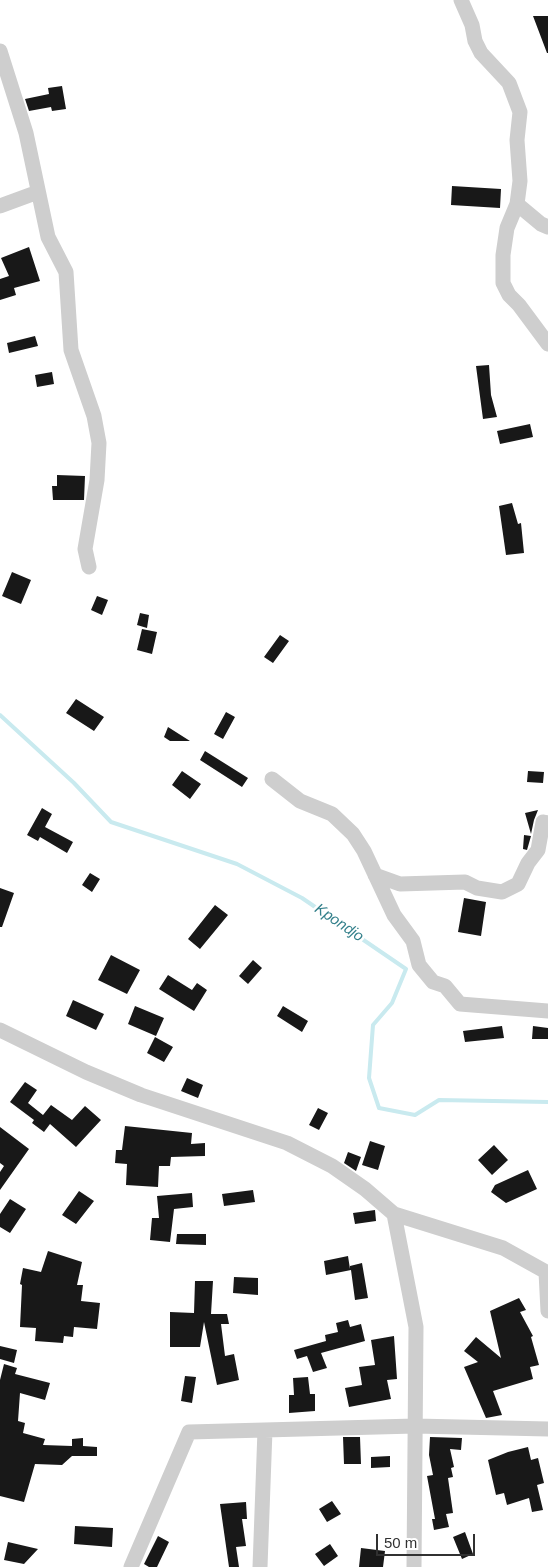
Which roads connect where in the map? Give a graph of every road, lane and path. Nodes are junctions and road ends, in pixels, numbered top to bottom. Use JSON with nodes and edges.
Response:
{"nodes":[{"id":1,"x":461,"y":0,"type":"edge"},
{"id":2,"x":0,"y":51,"type":"edge"},
{"id":3,"x":38,"y":192,"type":"junction"},
{"id":4,"x":517,"y":204,"type":"junction"},
{"id":5,"x":0,"y":206,"type":"edge"},
{"id":6,"x":548,"y":227,"type":"edge"},
{"id":7,"x":548,"y":344,"type":"edge"},
{"id":8,"x":89,"y":567,"type":"dead end"},
{"id":9,"x":272,"y":779,"type":"dead end"},
{"id":10,"x":548,"y":823,"type":"edge"},
{"id":11,"x":544,"y":847,"type":"edge"},
{"id":12,"x":375,"y":875,"type":"junction"},
{"id":13,"x":548,"y":1011,"type":"edge"},
{"id":14,"x":0,"y":1030,"type":"edge"},
{"id":15,"x":394,"y":1214,"type":"junction"},
{"id":16,"x":547,"y":1272,"type":"edge"},
{"id":17,"x":548,"y":1311,"type":"edge"},
{"id":18,"x":414,"y":1426,"type":"junction"},
{"id":19,"x":548,"y":1429,"type":"edge"},
{"id":20,"x":265,"y":1430,"type":"junction"},
{"id":21,"x":131,"y":1567,"type":"edge"},
{"id":22,"x":260,"y":1567,"type":"edge"},
{"id":23,"x":414,"y":1567,"type":"edge"}],
"edges":[{"from":1,"to":4,"type":"street"},
{"from":2,"to":3,"type":"street"},
{"from":3,"to":5,"type":"street"},
{"from":3,"to":8,"type":"street"},
{"from":4,"to":6,"type":"street"},
{"from":4,"to":7,"type":"street"},
{"from":9,"to":12,"type":"street"},
{"from":10,"to":11,"type":"street"},
{"from":11,"to":12,"type":"street"},
{"from":12,"to":13,"type":"street"},
{"from":14,"to":15,"type":"street"},
{"from":15,"to":16,"type":"street"},
{"from":15,"to":18,"type":"street"},
{"from":16,"to":17,"type":"street"},
{"from":18,"to":19,"type":"street"},
{"from":18,"to":20,"type":"street"},
{"from":18,"to":23,"type":"street"},
{"from":20,"to":21,"type":"street"},
{"from":20,"to":22,"type":"street"}]}
